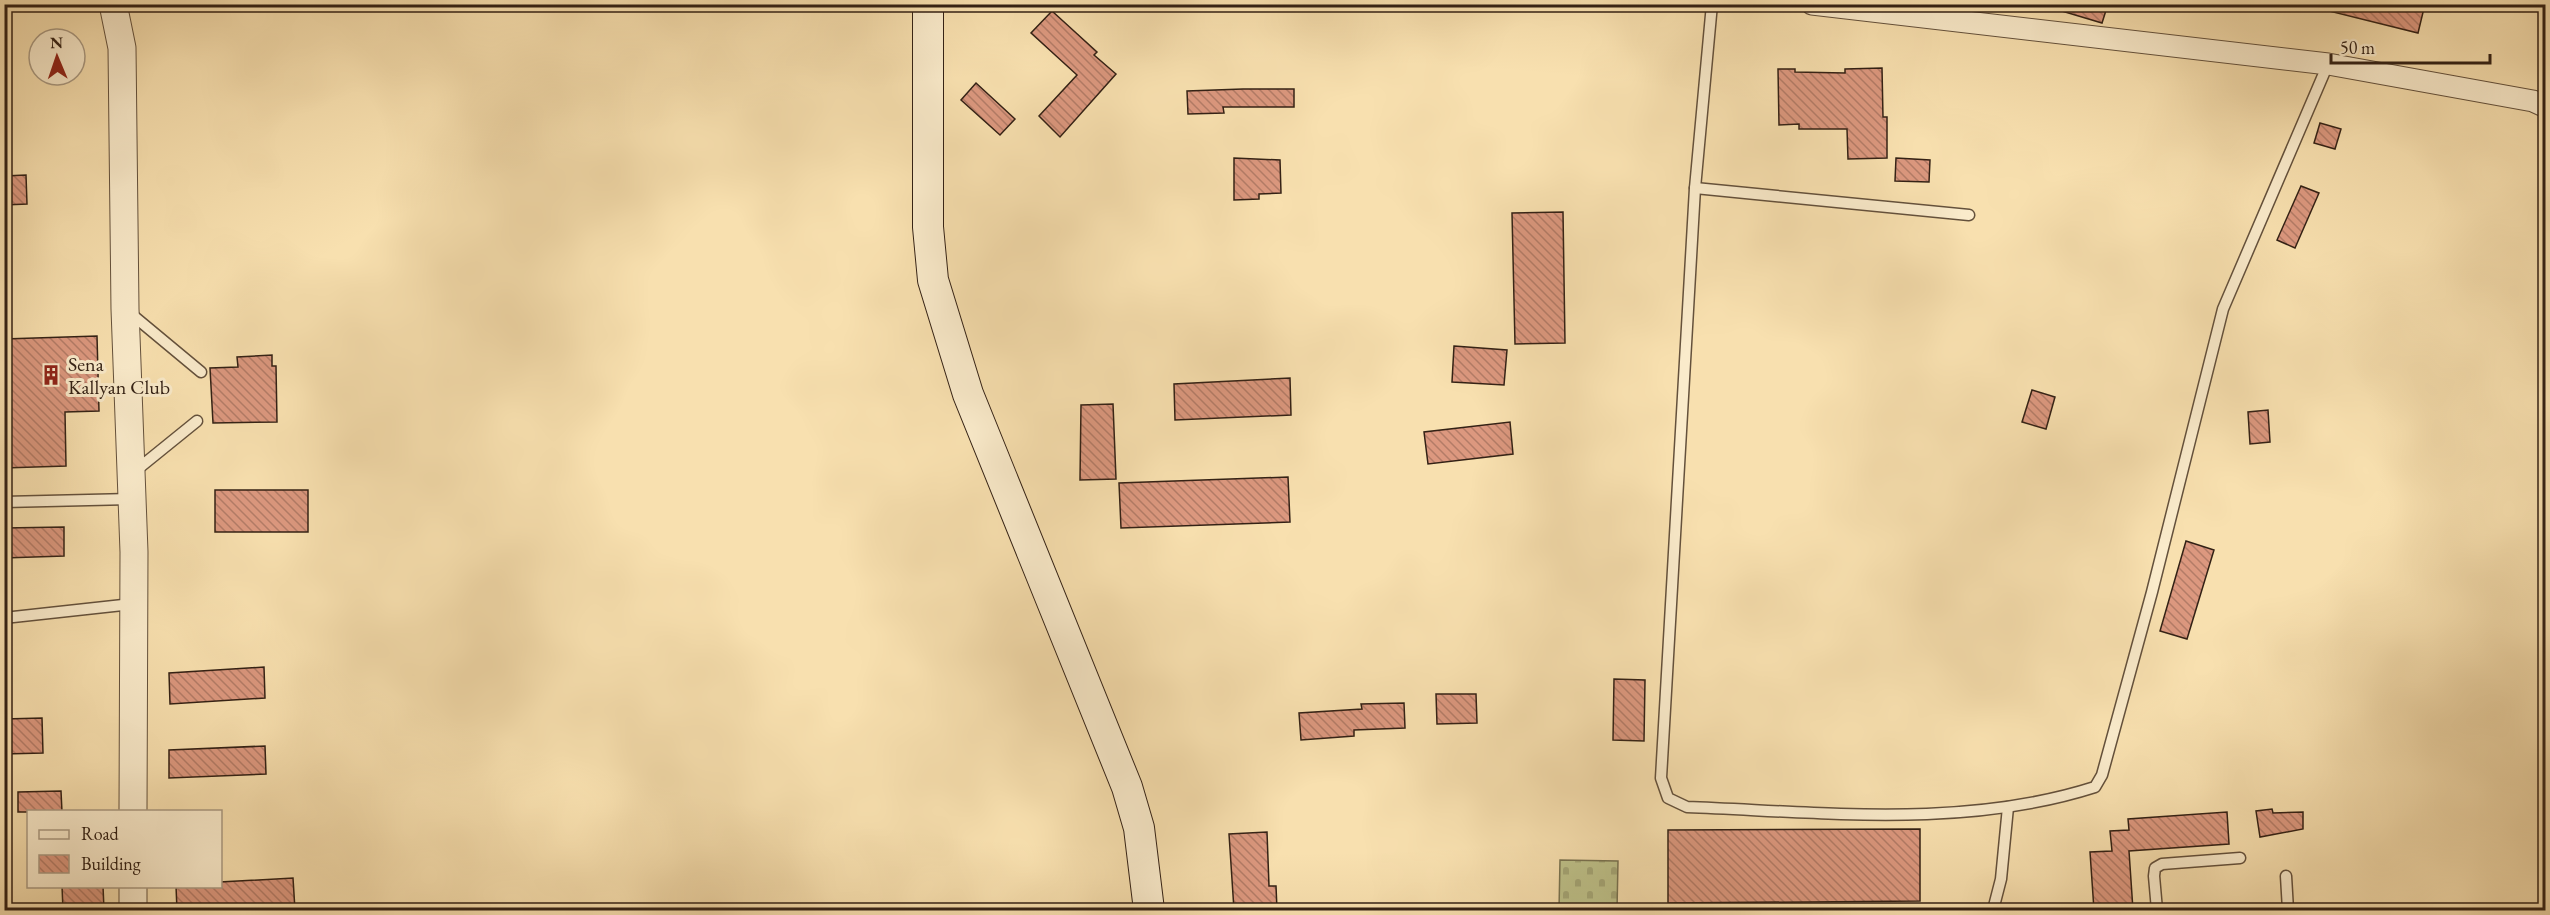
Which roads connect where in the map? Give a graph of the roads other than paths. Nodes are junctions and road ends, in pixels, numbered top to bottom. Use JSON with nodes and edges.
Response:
{"nodes":[{"id":1,"x":113,"y":4,"type":"edge"},
{"id":2,"x":1712,"y":4,"type":"edge"},
{"id":3,"x":1812,"y":4,"type":"edge"},
{"id":4,"x":931,"y":5,"type":"edge"},
{"id":5,"x":2328,"y":64,"type":"junction"},
{"id":6,"x":2546,"y":107,"type":"edge"},
{"id":7,"x":1695,"y":188,"type":"junction"},
{"id":8,"x":1969,"y":215,"type":"dead end"},
{"id":9,"x":125,"y":309,"type":"junction"},
{"id":10,"x":201,"y":372,"type":"dead end"},
{"id":11,"x":196,"y":421,"type":"dead end"},
{"id":12,"x":131,"y":487,"type":"junction"},
{"id":13,"x":4,"y":502,"type":"edge"},
{"id":14,"x":133,"y":604,"type":"junction"},
{"id":15,"x":4,"y":618,"type":"edge"},
{"id":16,"x":2008,"y":807,"type":"junction"},
{"id":17,"x":133,"y":810,"type":"edge"},
{"id":18,"x":2240,"y":858,"type":"dead end"},
{"id":19,"x":2286,"y":876,"type":"dead end"},
{"id":20,"x":133,"y":888,"type":"edge"},
{"id":21,"x":132,"y":910,"type":"edge"},
{"id":22,"x":1149,"y":910,"type":"edge"},
{"id":23,"x":1993,"y":910,"type":"edge"},
{"id":24,"x":2157,"y":910,"type":"edge"},
{"id":25,"x":2288,"y":910,"type":"edge"}],
"edges":[{"from":1,"to":9,"type":"street"},
{"from":2,"to":7,"type":"lane"},
{"from":3,"to":5,"type":"street"},
{"from":4,"to":22,"type":"main road"},
{"from":5,"to":6,"type":"street"},
{"from":5,"to":16,"type":"lane"},
{"from":7,"to":8,"type":"lane"},
{"from":7,"to":16,"type":"lane"},
{"from":9,"to":10,"type":"lane"},
{"from":9,"to":12,"type":"street"},
{"from":11,"to":12,"type":"lane"},
{"from":12,"to":13,"type":"lane"},
{"from":12,"to":14,"type":"street"},
{"from":14,"to":15,"type":"lane"},
{"from":14,"to":17,"type":"street"},
{"from":16,"to":23,"type":"lane"},
{"from":18,"to":24,"type":"lane"},
{"from":19,"to":25,"type":"lane"},
{"from":20,"to":21,"type":"street"}]}
